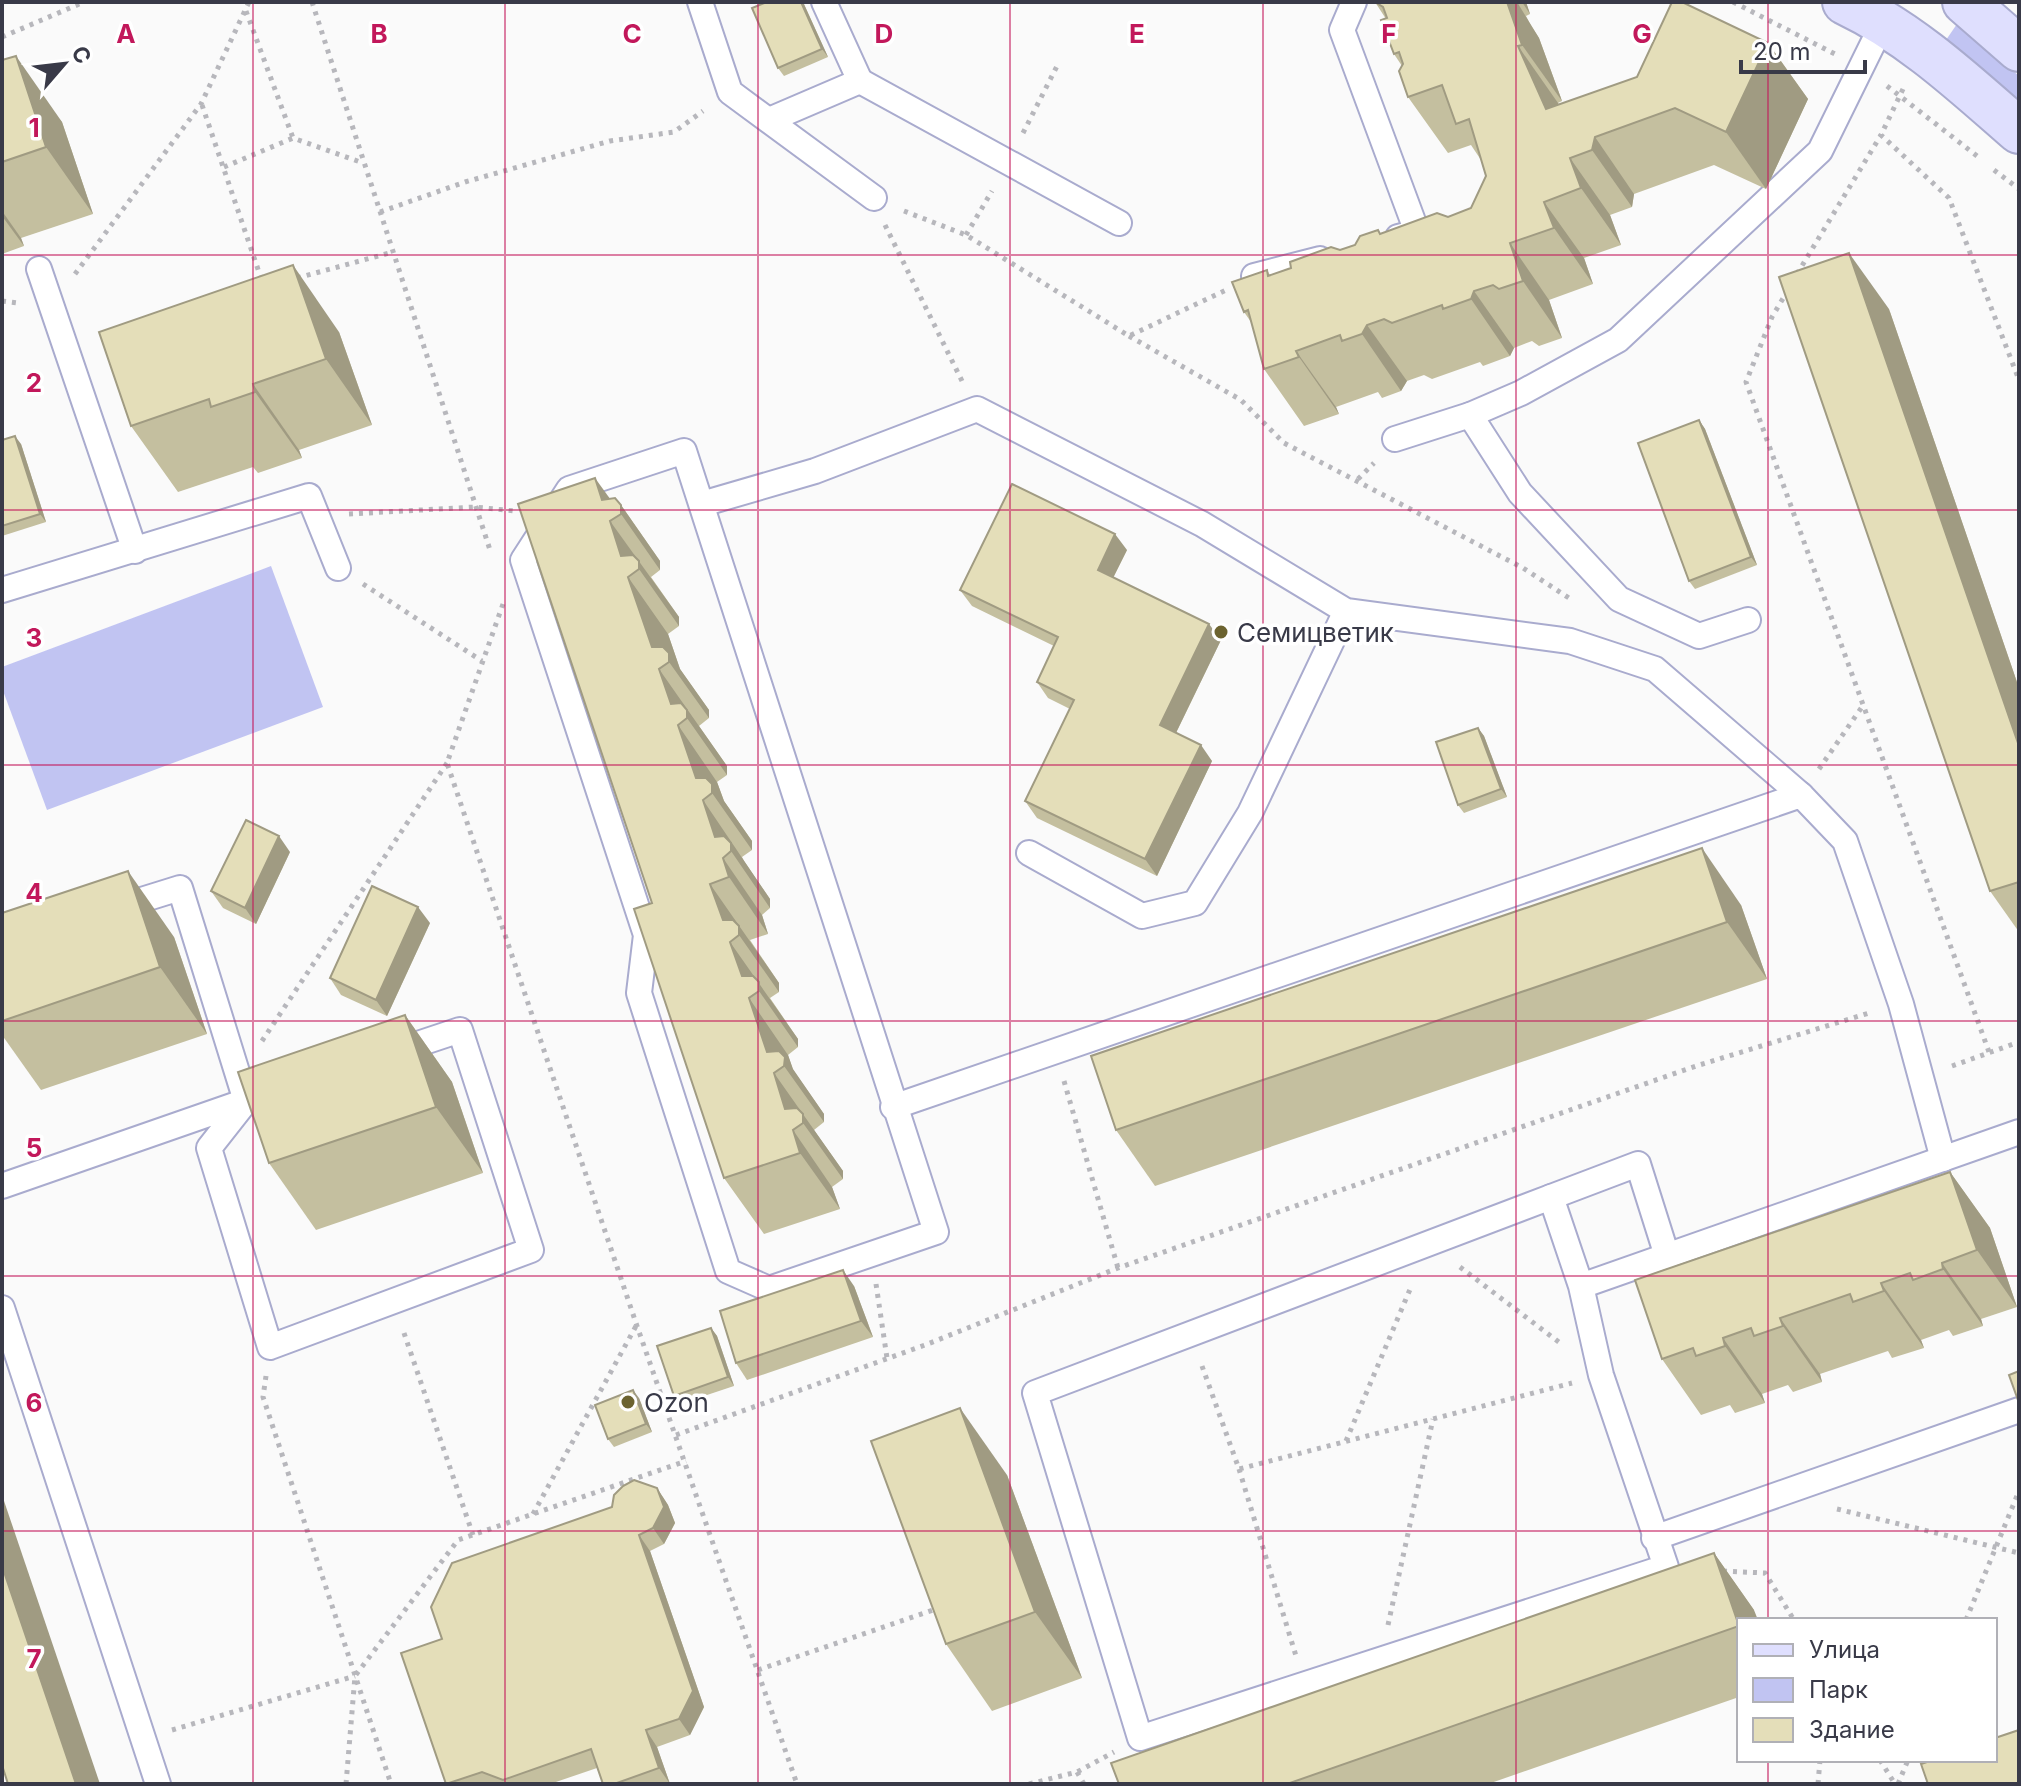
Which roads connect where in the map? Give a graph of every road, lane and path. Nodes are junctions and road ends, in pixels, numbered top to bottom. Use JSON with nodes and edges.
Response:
{"nodes":[{"id":1,"x":84,"y":2,"type":"edge"},
{"id":2,"x":249,"y":2,"type":"edge"},
{"id":3,"x":312,"y":2,"type":"edge"},
{"id":4,"x":700,"y":2,"type":"edge"},
{"id":5,"x":824,"y":2,"type":"edge"},
{"id":6,"x":1354,"y":2,"type":"edge"},
{"id":7,"x":1845,"y":2,"type":"edge"},
{"id":8,"x":1965,"y":2,"type":"edge"},
{"id":9,"x":245,"y":10,"type":"junction"},
{"id":10,"x":1884,"y":21,"type":"junction"},
{"id":11,"x":2,"y":37,"type":"edge"},
{"id":12,"x":1924,"y":49,"type":"junction"},
{"id":13,"x":2019,"y":49,"type":"edge"},
{"id":14,"x":860,"y":81,"type":"junction"},
{"id":15,"x":730,"y":92,"type":"junction"},
{"id":16,"x":201,"y":104,"type":"junction"},
{"id":17,"x":769,"y":120,"type":"junction"},
{"id":18,"x":2019,"y":131,"type":"edge"},
{"id":19,"x":1881,"y":135,"type":"junction"},
{"id":20,"x":293,"y":138,"type":"junction"},
{"id":21,"x":364,"y":163,"type":"junction"},
{"id":22,"x":223,"y":168,"type":"junction"},
{"id":23,"x":874,"y":198,"type":"junction"},
{"id":24,"x":380,"y":212,"type":"junction"},
{"id":25,"x":1119,"y":223,"type":"dead end"},
{"id":26,"x":1373,"y":244,"type":"edge"},
{"id":27,"x":393,"y":252,"type":"junction"},
{"id":28,"x":1343,"y":252,"type":"edge"},
{"id":29,"x":39,"y":269,"type":"dead end"},
{"id":30,"x":1254,"y":276,"type":"joint"},
{"id":31,"x":293,"y":279,"type":"edge"},
{"id":32,"x":264,"y":287,"type":"edge"},
{"id":33,"x":2,"y":301,"type":"edge"},
{"id":34,"x":51,"y":306,"type":"junction"},
{"id":35,"x":1129,"y":336,"type":"junction"},
{"id":36,"x":2019,"y":380,"type":"edge"},
{"id":37,"x":977,"y":409,"type":"junction"},
{"id":38,"x":1470,"y":415,"type":"junction"},
{"id":39,"x":1395,"y":439,"type":"dead end"},
{"id":40,"x":702,"y":504,"type":"junction"},
{"id":41,"x":475,"y":507,"type":"junction"},
{"id":42,"x":317,"y":516,"type":"junction"},
{"id":43,"x":135,"y":551,"type":"junction"},
{"id":44,"x":495,"y":566,"type":"dead end"},
{"id":45,"x":338,"y":568,"type":"joint"},
{"id":46,"x":2,"y":590,"type":"edge"},
{"id":47,"x":506,"y":595,"type":"dead end"},
{"id":48,"x":1346,"y":611,"type":"junction"},
{"id":49,"x":1748,"y":620,"type":"dead end"},
{"id":50,"x":1604,"y":652,"type":"junction"},
{"id":51,"x":482,"y":661,"type":"junction"},
{"id":52,"x":1864,"y":704,"type":"junction"},
{"id":53,"x":447,"y":763,"type":"junction"},
{"id":54,"x":1801,"y":795,"type":"junction"},
{"id":55,"x":1029,"y":853,"type":"dead end"},
{"id":56,"x":91,"y":916,"type":"edge"},
{"id":57,"x":1901,"y":1004,"type":"junction"},
{"id":58,"x":2019,"y":1042,"type":"edge"},
{"id":59,"x":1055,"y":1051,"type":"junction"},
{"id":60,"x":1989,"y":1052,"type":"junction"},
{"id":61,"x":374,"y":1058,"type":"edge"},
{"id":62,"x":239,"y":1076,"type":"junction"},
{"id":63,"x":1921,"y":1077,"type":"junction"},
{"id":64,"x":303,"y":1082,"type":"edge"},
{"id":65,"x":246,"y":1101,"type":"junction"},
{"id":66,"x":893,"y":1107,"type":"junction"},
{"id":67,"x":2019,"y":1132,"type":"edge"},
{"id":68,"x":1943,"y":1159,"type":"junction"},
{"id":69,"x":2,"y":1186,"type":"edge"},
{"id":70,"x":1551,"y":1197,"type":"junction"},
{"id":71,"x":1429,"y":1243,"type":"junction"},
{"id":72,"x":871,"y":1254,"type":"junction"},
{"id":73,"x":1667,"y":1256,"type":"junction"},
{"id":74,"x":1118,"y":1268,"type":"junction"},
{"id":75,"x":1581,"y":1286,"type":"junction"},
{"id":76,"x":393,"y":1302,"type":"junction"},
{"id":77,"x":2,"y":1308,"type":"edge"},
{"id":78,"x":637,"y":1326,"type":"junction"},
{"id":79,"x":1190,"y":1335,"type":"junction"},
{"id":80,"x":270,"y":1347,"type":"junction"},
{"id":81,"x":887,"y":1358,"type":"junction"},
{"id":82,"x":1601,"y":1375,"type":"junction"},
{"id":83,"x":2019,"y":1410,"type":"edge"},
{"id":84,"x":1433,"y":1419,"type":"junction"},
{"id":85,"x":676,"y":1435,"type":"junction"},
{"id":86,"x":1346,"y":1441,"type":"junction"},
{"id":87,"x":686,"y":1461,"type":"junction"},
{"id":88,"x":1239,"y":1469,"type":"junction"},
{"id":89,"x":2019,"y":1491,"type":"edge"},
{"id":90,"x":1779,"y":1495,"type":"junction"},
{"id":91,"x":533,"y":1514,"type":"junction"},
{"id":92,"x":473,"y":1535,"type":"junction"},
{"id":93,"x":1654,"y":1538,"type":"junction"},
{"id":94,"x":2019,"y":1553,"type":"edge"},
{"id":95,"x":1666,"y":1567,"type":"junction"},
{"id":96,"x":953,"y":1603,"type":"edge"},
{"id":97,"x":1793,"y":1618,"type":"edge"},
{"id":98,"x":1967,"y":1618,"type":"edge"},
{"id":99,"x":1379,"y":1662,"type":"junction"},
{"id":100,"x":758,"y":1670,"type":"junction"},
{"id":101,"x":355,"y":1676,"type":"junction"},
{"id":102,"x":1306,"y":1686,"type":"junction"},
{"id":103,"x":1140,"y":1738,"type":"junction"},
{"id":104,"x":143,"y":1739,"type":"junction"},
{"id":105,"x":1820,"y":1762,"type":"edge"},
{"id":106,"x":1881,"y":1762,"type":"edge"},
{"id":107,"x":1907,"y":1762,"type":"edge"},
{"id":108,"x":1077,"y":1772,"type":"junction"},
{"id":109,"x":158,"y":1784,"type":"edge"},
{"id":110,"x":346,"y":1784,"type":"edge"},
{"id":111,"x":391,"y":1784,"type":"edge"},
{"id":112,"x":797,"y":1784,"type":"edge"},
{"id":113,"x":1029,"y":1784,"type":"edge"},
{"id":114,"x":1084,"y":1784,"type":"edge"},
{"id":115,"x":1818,"y":1784,"type":"edge"},
{"id":116,"x":1896,"y":1784,"type":"edge"}],
"edges":[{"from":1,"to":11,"type":"path"},
{"from":2,"to":9,"type":"path"},
{"from":3,"to":21,"type":"path"},
{"from":4,"to":15,"type":"lane"},
{"from":5,"to":14,"type":"lane"},
{"from":6,"to":26,"type":"lane"},
{"from":7,"to":10,"type":"main road"},
{"from":8,"to":13,"type":"main road"},
{"from":9,"to":16,"type":"path"},
{"from":9,"to":20,"type":"path"},
{"from":10,"to":12,"type":"main road"},
{"from":10,"to":38,"type":"lane"},
{"from":12,"to":18,"type":"main road"},
{"from":12,"to":19,"type":"path"},
{"from":14,"to":17,"type":"lane"},
{"from":14,"to":25,"type":"lane"},
{"from":15,"to":17,"type":"lane"},
{"from":15,"to":24,"type":"path"},
{"from":16,"to":22,"type":"path"},
{"from":16,"to":34,"type":"path"},
{"from":17,"to":23,"type":"lane"},
{"from":19,"to":36,"type":"path"},
{"from":19,"to":52,"type":"path"},
{"from":20,"to":21,"type":"path"},
{"from":20,"to":22,"type":"path"},
{"from":21,"to":24,"type":"path"},
{"from":22,"to":32,"type":"path"},
{"from":23,"to":35,"type":"path"},
{"from":23,"to":37,"type":"path"},
{"from":24,"to":27,"type":"path"},
{"from":27,"to":31,"type":"path"},
{"from":27,"to":41,"type":"path"},
{"from":28,"to":30,"type":"lane"},
{"from":29,"to":34,"type":"lane"},
{"from":30,"to":35,"type":"path"},
{"from":33,"to":34,"type":"path"},
{"from":34,"to":43,"type":"lane"},
{"from":35,"to":50,"type":"path"},
{"from":37,"to":40,"type":"lane"},
{"from":37,"to":48,"type":"lane"},
{"from":38,"to":39,"type":"lane"},
{"from":38,"to":49,"type":"lane"},
{"from":40,"to":66,"type":"lane"},
{"from":40,"to":72,"type":"lane"},
{"from":41,"to":42,"type":"path"},
{"from":41,"to":44,"type":"path"},
{"from":42,"to":43,"type":"lane"},
{"from":42,"to":45,"type":"lane"},
{"from":43,"to":46,"type":"lane"},
{"from":45,"to":51,"type":"path"},
{"from":47,"to":51,"type":"path"},
{"from":48,"to":50,"type":"lane"},
{"from":48,"to":55,"type":"lane"},
{"from":50,"to":54,"type":"lane"},
{"from":51,"to":53,"type":"path"},
{"from":52,"to":54,"type":"path"},
{"from":52,"to":60,"type":"path"},
{"from":53,"to":62,"type":"path"},
{"from":53,"to":78,"type":"path"},
{"from":54,"to":57,"type":"lane"},
{"from":54,"to":59,"type":"lane"},
{"from":56,"to":62,"type":"lane"},
{"from":57,"to":63,"type":"lane"},
{"from":57,"to":74,"type":"path"},
{"from":58,"to":60,"type":"path"},
{"from":59,"to":66,"type":"lane"},
{"from":59,"to":74,"type":"path"},
{"from":60,"to":63,"type":"path"},
{"from":61,"to":76,"type":"lane"},
{"from":62,"to":65,"type":"lane"},
{"from":63,"to":68,"type":"lane"},
{"from":64,"to":65,"type":"lane"},
{"from":65,"to":69,"type":"lane"},
{"from":65,"to":80,"type":"lane"},
{"from":66,"to":72,"type":"lane"},
{"from":67,"to":68,"type":"lane"},
{"from":68,"to":73,"type":"lane"},
{"from":70,"to":71,"type":"lane"},
{"from":70,"to":73,"type":"lane"},
{"from":70,"to":75,"type":"lane"},
{"from":71,"to":79,"type":"lane"},
{"from":71,"to":82,"type":"path"},
{"from":71,"to":86,"type":"path"},
{"from":72,"to":81,"type":"path"},
{"from":73,"to":75,"type":"lane"},
{"from":74,"to":81,"type":"path"},
{"from":75,"to":82,"type":"lane"},
{"from":76,"to":80,"type":"lane"},
{"from":76,"to":92,"type":"path"},
{"from":77,"to":104,"type":"lane"},
{"from":78,"to":85,"type":"path"},
{"from":78,"to":91,"type":"path"},
{"from":79,"to":88,"type":"path"},
{"from":79,"to":103,"type":"lane"},
{"from":80,"to":101,"type":"path"},
{"from":81,"to":85,"type":"path"},
{"from":82,"to":84,"type":"path"},
{"from":82,"to":93,"type":"lane"},
{"from":83,"to":90,"type":"lane"},
{"from":84,"to":86,"type":"path"},
{"from":84,"to":99,"type":"path"},
{"from":85,"to":87,"type":"path"},
{"from":86,"to":88,"type":"path"},
{"from":87,"to":91,"type":"path"},
{"from":87,"to":100,"type":"path"},
{"from":88,"to":102,"type":"path"},
{"from":89,"to":98,"type":"path"},
{"from":90,"to":93,"type":"lane"},
{"from":90,"to":94,"type":"path"},
{"from":91,"to":92,"type":"path"},
{"from":92,"to":101,"type":"path"},
{"from":93,"to":95,"type":"lane"},
{"from":95,"to":97,"type":"path"},
{"from":95,"to":99,"type":"lane"},
{"from":96,"to":100,"type":"path"},
{"from":99,"to":102,"type":"lane"},
{"from":100,"to":112,"type":"path"},
{"from":101,"to":104,"type":"path"},
{"from":101,"to":110,"type":"path"},
{"from":101,"to":111,"type":"path"},
{"from":102,"to":103,"type":"lane"},
{"from":103,"to":108,"type":"path"},
{"from":104,"to":109,"type":"lane"},
{"from":105,"to":115,"type":"path"},
{"from":106,"to":116,"type":"path"},
{"from":107,"to":116,"type":"path"},
{"from":108,"to":113,"type":"path"},
{"from":108,"to":114,"type":"path"}]}
